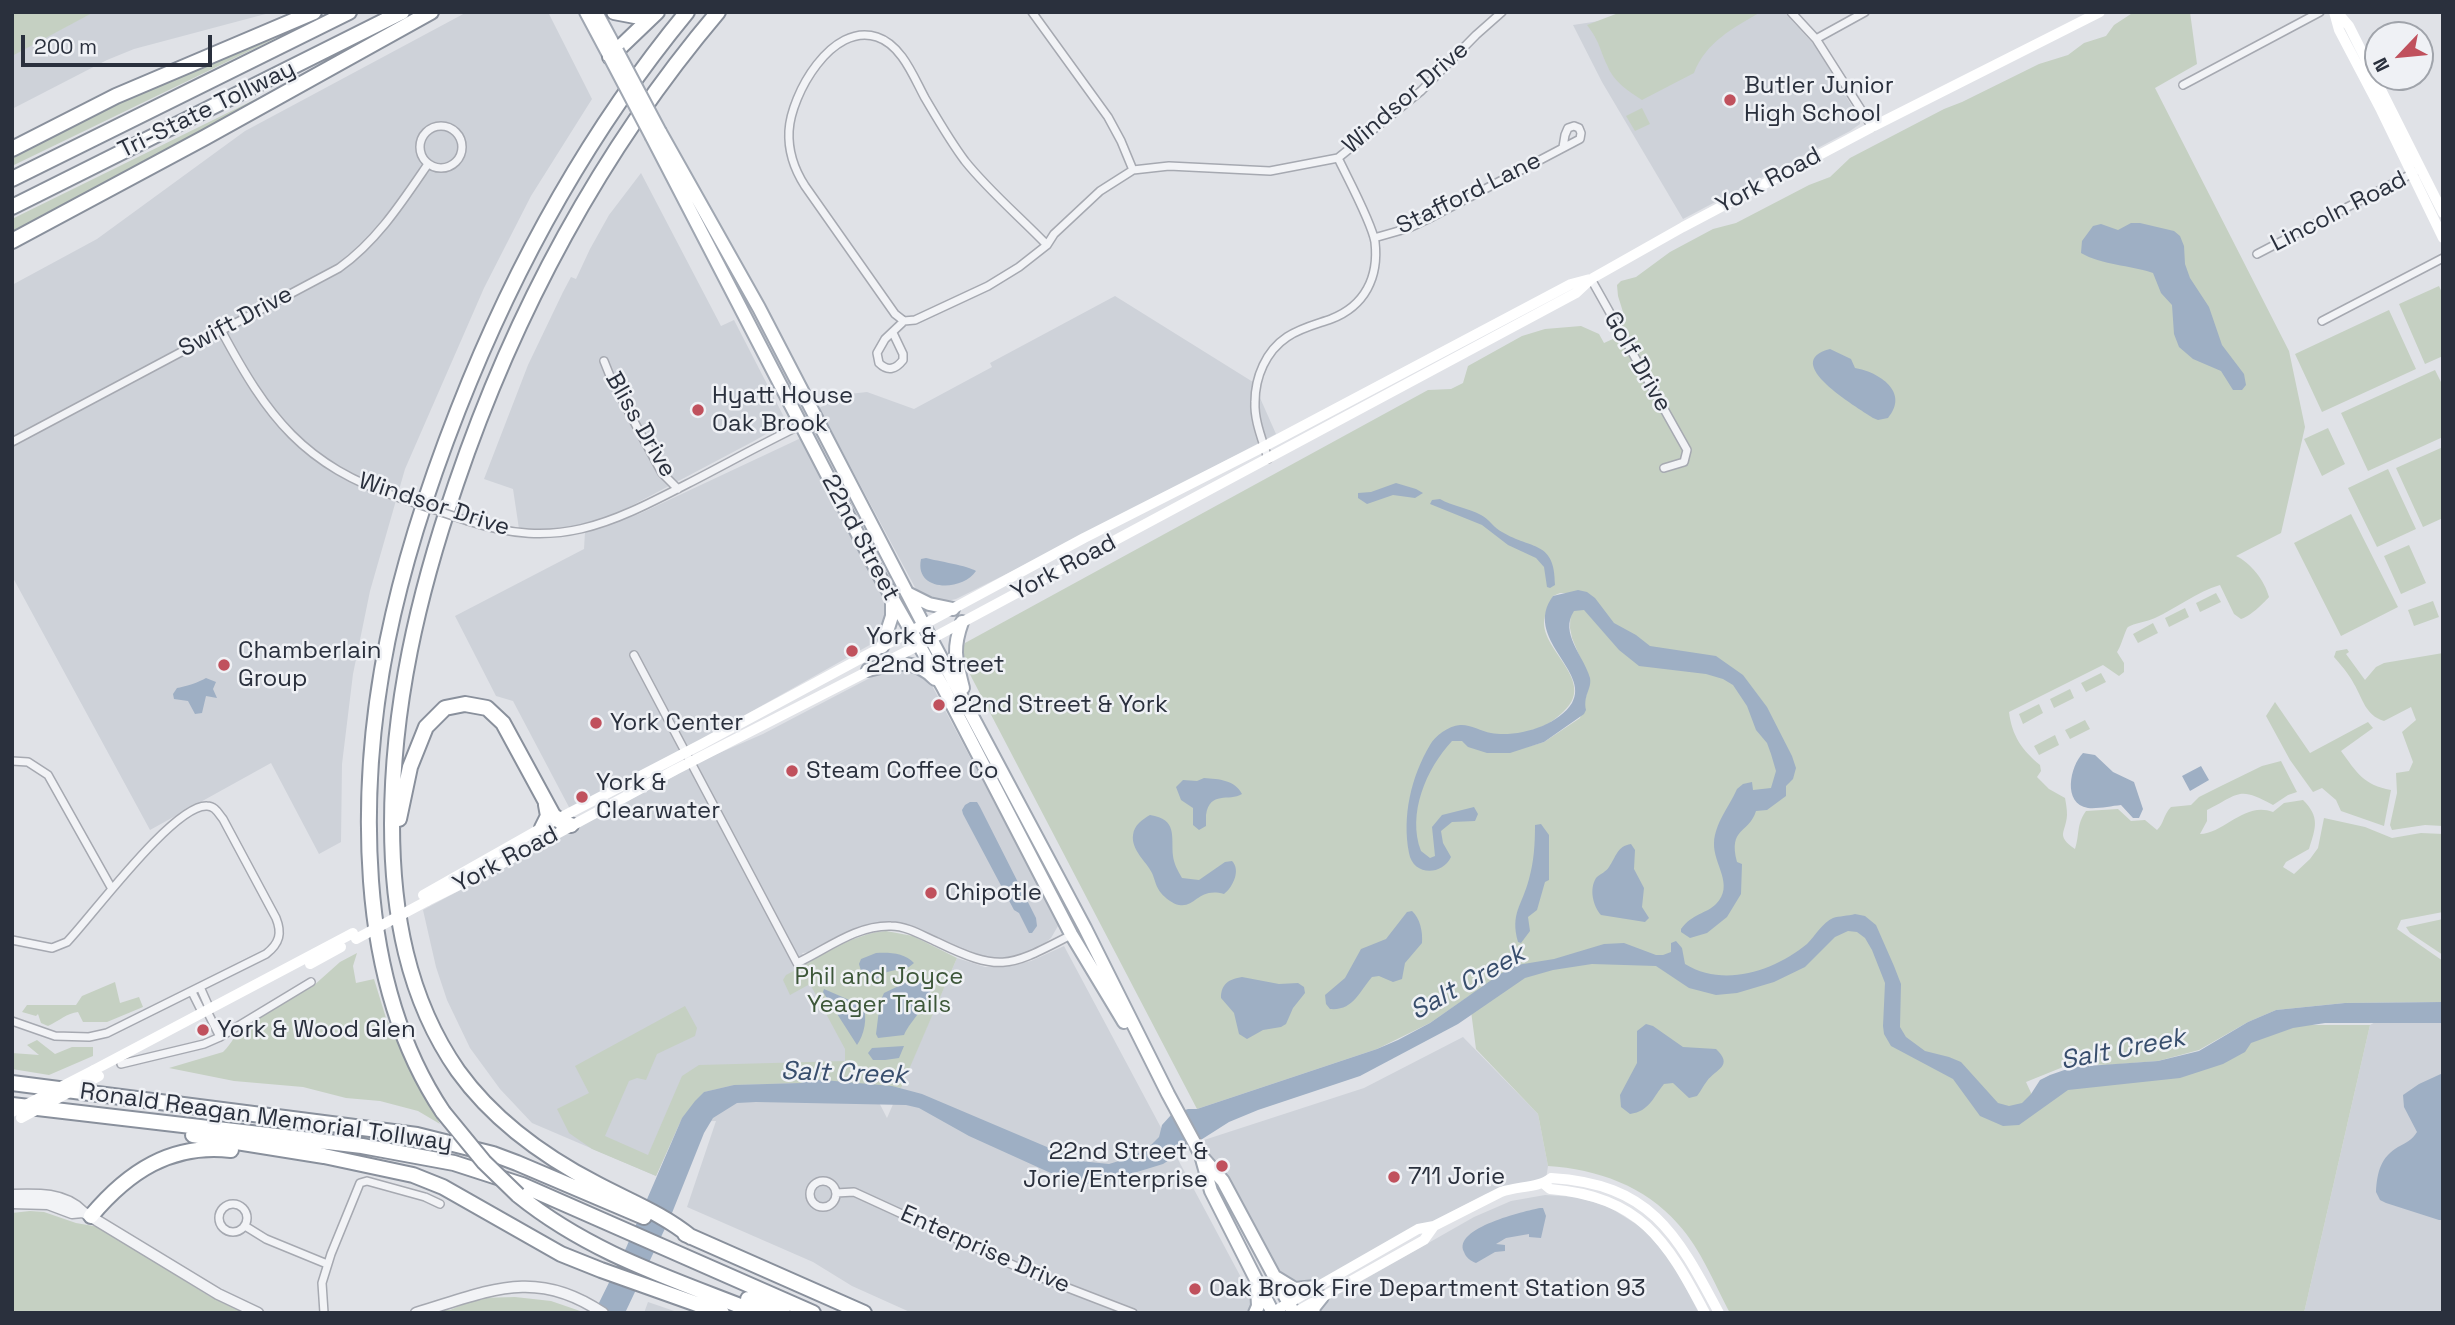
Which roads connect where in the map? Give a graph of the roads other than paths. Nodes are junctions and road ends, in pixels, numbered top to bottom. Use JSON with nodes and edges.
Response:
{"nodes":[{"id":1,"x":314,"y":12,"type":"edge"},
{"id":2,"x":349,"y":12,"type":"edge"},
{"id":3,"x":402,"y":12,"type":"edge"},
{"id":4,"x":430,"y":12,"type":"edge"},
{"id":5,"x":586,"y":12,"type":"edge"},
{"id":6,"x":596,"y":12,"type":"edge"},
{"id":7,"x":614,"y":12,"type":"edge"},
{"id":8,"x":649,"y":12,"type":"edge"},
{"id":9,"x":657,"y":12,"type":"edge"},
{"id":10,"x":687,"y":12,"type":"edge"},
{"id":11,"x":718,"y":12,"type":"edge"},
{"id":12,"x":1032,"y":12,"type":"edge"},
{"id":13,"x":1502,"y":12,"type":"edge"},
{"id":14,"x":1791,"y":12,"type":"edge"},
{"id":15,"x":1865,"y":12,"type":"edge"},
{"id":16,"x":2100,"y":12,"type":"edge"},
{"id":17,"x":2320,"y":12,"type":"edge"},
{"id":18,"x":2336,"y":12,"type":"edge"},
{"id":19,"x":1816,"y":39,"type":"junction"},
{"id":20,"x":614,"y":54,"type":"junction"},
{"id":21,"x":351,"y":56,"type":"junction"},
{"id":22,"x":2183,"y":85,"type":"dead end"},
{"id":23,"x":224,"y":102,"type":"junction"},
{"id":24,"x":1872,"y":127,"type":"junction"},
{"id":25,"x":656,"y":134,"type":"junction"},
{"id":26,"x":1563,"y":147,"type":"dead end"},
{"id":27,"x":12,"y":149,"type":"edge"},
{"id":28,"x":1338,"y":158,"type":"junction"},
{"id":29,"x":428,"y":164,"type":"junction"},
{"id":30,"x":1133,"y":170,"type":"junction"},
{"id":31,"x":2416,"y":172,"type":"junction"},
{"id":32,"x":12,"y":179,"type":"edge"},
{"id":33,"x":12,"y":207,"type":"edge"},
{"id":34,"x":2443,"y":214,"type":"edge"},
{"id":35,"x":1374,"y":238,"type":"junction"},
{"id":36,"x":2443,"y":238,"type":"edge"},
{"id":37,"x":12,"y":240,"type":"edge"},
{"id":38,"x":1047,"y":245,"type":"junction"},
{"id":39,"x":2257,"y":254,"type":"dead end"},
{"id":40,"x":2443,"y":258,"type":"edge"},
{"id":41,"x":1591,"y":279,"type":"junction"},
{"id":42,"x":904,"y":321,"type":"junction"},
{"id":43,"x":2322,"y":321,"type":"dead end"},
{"id":44,"x":221,"y":330,"type":"junction"},
{"id":45,"x":893,"y":332,"type":"junction"},
{"id":46,"x":604,"y":361,"type":"dead end"},
{"id":47,"x":816,"y":418,"type":"junction"},
{"id":48,"x":801,"y":425,"type":"junction"},
{"id":49,"x":12,"y":442,"type":"edge"},
{"id":50,"x":1265,"y":446,"type":"junction"},
{"id":51,"x":1268,"y":459,"type":"junction"},
{"id":52,"x":1664,"y":468,"type":"dead end"},
{"id":53,"x":678,"y":489,"type":"junction"},
{"id":54,"x":906,"y":593,"type":"junction"},
{"id":55,"x":892,"y":600,"type":"junction"},
{"id":56,"x":953,"y":609,"type":"junction"},
{"id":57,"x":962,"y":622,"type":"junction"},
{"id":58,"x":923,"y":625,"type":"junction"},
{"id":59,"x":910,"y":632,"type":"junction"},
{"id":60,"x":930,"y":639,"type":"junction"},
{"id":61,"x":917,"y":645,"type":"junction"},
{"id":62,"x":881,"y":647,"type":"junction"},
{"id":63,"x":634,"y":655,"type":"dead end"},
{"id":64,"x":868,"y":670,"type":"junction"},
{"id":65,"x":943,"y":687,"type":"junction"},
{"id":66,"x":967,"y":705,"type":"junction"},
{"id":67,"x":688,"y":758,"type":"junction"},
{"id":68,"x":12,"y":761,"type":"edge"},
{"id":69,"x":545,"y":800,"type":"junction"},
{"id":70,"x":564,"y":822,"type":"junction"},
{"id":71,"x":542,"y":828,"type":"junction"},
{"id":72,"x":394,"y":883,"type":"junction"},
{"id":73,"x":112,"y":889,"type":"junction"},
{"id":74,"x":425,"y":898,"type":"junction"},
{"id":75,"x":1085,"y":928,"type":"junction"},
{"id":76,"x":1071,"y":934,"type":"junction"},
{"id":77,"x":12,"y":940,"type":"edge"},
{"id":78,"x":311,"y":982,"type":"dead end"},
{"id":79,"x":196,"y":989,"type":"junction"},
{"id":80,"x":208,"y":1014,"type":"junction"},
{"id":81,"x":12,"y":1021,"type":"edge"},
{"id":82,"x":220,"y":1037,"type":"junction"},
{"id":83,"x":121,"y":1064,"type":"junction"},
{"id":84,"x":96,"y":1073,"type":"junction"},
{"id":85,"x":12,"y":1083,"type":"edge"},
{"id":86,"x":1168,"y":1094,"type":"junction"},
{"id":87,"x":14,"y":1113,"type":"edge"},
{"id":88,"x":1201,"y":1155,"type":"junction"},
{"id":89,"x":355,"y":1163,"type":"junction"},
{"id":90,"x":1544,"y":1184,"type":"junction"},
{"id":91,"x":836,"y":1194,"type":"dead end"},
{"id":92,"x":12,"y":1195,"type":"edge"},
{"id":93,"x":12,"y":1203,"type":"edge"},
{"id":94,"x":440,"y":1204,"type":"dead end"},
{"id":95,"x":628,"y":1205,"type":"junction"},
{"id":96,"x":87,"y":1214,"type":"junction"},
{"id":97,"x":245,"y":1226,"type":"dead end"},
{"id":98,"x":327,"y":1264,"type":"junction"},
{"id":99,"x":652,"y":1270,"type":"junction"},
{"id":100,"x":1275,"y":1277,"type":"junction"},
{"id":101,"x":1256,"y":1279,"type":"junction"},
{"id":102,"x":1319,"y":1292,"type":"junction"},
{"id":103,"x":1292,"y":1310,"type":"edge"},
{"id":104,"x":1273,"y":1312,"type":"edge"},
{"id":105,"x":258,"y":1313,"type":"edge"},
{"id":106,"x":324,"y":1313,"type":"edge"},
{"id":107,"x":416,"y":1313,"type":"edge"},
{"id":108,"x":603,"y":1313,"type":"edge"},
{"id":109,"x":722,"y":1313,"type":"edge"},
{"id":110,"x":758,"y":1313,"type":"edge"},
{"id":111,"x":783,"y":1313,"type":"edge"},
{"id":112,"x":814,"y":1313,"type":"edge"},
{"id":113,"x":864,"y":1313,"type":"edge"},
{"id":114,"x":1133,"y":1313,"type":"edge"},
{"id":115,"x":1255,"y":1313,"type":"edge"},
{"id":116,"x":1313,"y":1313,"type":"edge"},
{"id":117,"x":1705,"y":1313,"type":"edge"},
{"id":118,"x":1718,"y":1313,"type":"edge"}],
"edges":[{"from":1,"to":27,"type":"highway"},
{"from":2,"to":32,"type":"highway","name":"Tri-State Tollway"},
{"from":3,"to":23,"type":"highway","name":"Tri-State Tollway"},
{"from":4,"to":21,"type":"highway"},
{"from":5,"to":20,"type":"main road","name":"22nd Street"},
{"from":6,"to":20,"type":"main road","name":"22nd Street"},
{"from":7,"to":8,"type":"highway"},
{"from":9,"to":20,"type":"highway"},
{"from":10,"to":99,"type":"highway","bridge":true},
{"from":11,"to":72,"type":"highway"},
{"from":12,"to":30,"type":"street"},
{"from":13,"to":28,"type":"street","name":"Windsor Drive"},
{"from":14,"to":19,"type":"street"},
{"from":15,"to":19,"type":"street"},
{"from":16,"to":24,"type":"main road","name":"York Road"},
{"from":17,"to":22,"type":"street"},
{"from":18,"to":31,"type":"main road"},
{"from":19,"to":24,"type":"street"},
{"from":20,"to":25,"type":"main road","name":"22nd Street","bridge":true},
{"from":21,"to":23,"type":"highway"},
{"from":21,"to":37,"type":"highway"},
{"from":23,"to":33,"type":"highway","name":"Tri-State Tollway"},
{"from":24,"to":41,"type":"main road","name":"York Road"},
{"from":25,"to":47,"type":"main road","name":"22nd Street"},
{"from":25,"to":48,"type":"main road","name":"22nd Street"},
{"from":26,"to":35,"type":"street","name":"Stafford Lane"},
{"from":28,"to":30,"type":"street","name":"Windsor Drive"},
{"from":28,"to":35,"type":"street"},
{"from":29,"to":29,"type":"street"},
{"from":29,"to":44,"type":"street","name":"Swift Drive"},
{"from":30,"to":38,"type":"street","name":"Windsor Drive"},
{"from":31,"to":34,"type":"main road"},
{"from":31,"to":36,"type":"main road"},
{"from":31,"to":39,"type":"street","name":"Lincoln Road"},
{"from":35,"to":50,"type":"street"},
{"from":38,"to":42,"type":"street","name":"Windsor Drive"},
{"from":38,"to":42,"type":"street"},
{"from":40,"to":43,"type":"street"},
{"from":41,"to":50,"type":"main road","name":"York Road"},
{"from":41,"to":51,"type":"main road","name":"York Road"},
{"from":41,"to":52,"type":"street","name":"Golf Drive"},
{"from":42,"to":45,"type":"street","name":"Windsor Drive"},
{"from":44,"to":49,"type":"street","name":"Swift Drive"},
{"from":44,"to":53,"type":"street","name":"Windsor Drive","bridge":true},
{"from":45,"to":45,"type":"street","name":"Windsor Drive"},
{"from":46,"to":53,"type":"street","name":"Bliss Drive"},
{"from":47,"to":48,"type":"street","name":"Windsor Drive"},
{"from":47,"to":54,"type":"main road","name":"22nd Street"},
{"from":48,"to":53,"type":"street","name":"Windsor Drive"},
{"from":48,"to":55,"type":"main road","name":"22nd Street"},
{"from":50,"to":51,"type":"street"},
{"from":50,"to":56,"type":"main road","name":"York Road"},
{"from":51,"to":57,"type":"main road","name":"York Road"},
{"from":54,"to":56,"type":"main road"},
{"from":54,"to":58,"type":"main road","name":"22nd Street"},
{"from":55,"to":59,"type":"main road","name":"22nd Street"},
{"from":55,"to":62,"type":"main road"},
{"from":56,"to":58,"type":"main road","name":"York Road"},
{"from":57,"to":60,"type":"main road","name":"York Road"},
{"from":57,"to":66,"type":"main road"},
{"from":58,"to":59,"type":"main road","name":"York Road"},
{"from":58,"to":60,"type":"main road","name":"22nd Street"},
{"from":59,"to":61,"type":"main road","name":"22nd Street"},
{"from":59,"to":62,"type":"main road","name":"York Road"},
{"from":60,"to":61,"type":"main road","name":"York Road"},
{"from":60,"to":66,"type":"main road","name":"22nd Street"},
{"from":61,"to":64,"type":"main road","name":"York Road"},
{"from":61,"to":65,"type":"main road","name":"22nd Street"},
{"from":62,"to":67,"type":"main road","name":"York Road"},
{"from":63,"to":67,"type":"street"},
{"from":64,"to":65,"type":"main road"},
{"from":64,"to":67,"type":"main road","name":"York Road"},
{"from":65,"to":76,"type":"main road","name":"22nd Street"},
{"from":66,"to":75,"type":"main road","name":"22nd Street"},
{"from":67,"to":70,"type":"main road","name":"York Road"},
{"from":67,"to":76,"type":"street"},
{"from":68,"to":73,"type":"street"},
{"from":69,"to":70,"type":"highway"},
{"from":69,"to":71,"type":"highway"},
{"from":69,"to":72,"type":"highway"},
{"from":70,"to":71,"type":"main road","name":"York Road"},
{"from":70,"to":74,"type":"main road","name":"York Road"},
{"from":71,"to":74,"type":"main road","name":"York Road"},
{"from":72,"to":95,"type":"highway"},
{"from":73,"to":77,"type":"street"},
{"from":73,"to":79,"type":"street"},
{"from":74,"to":80,"type":"main road","name":"York Road","bridge":true},
{"from":75,"to":76,"type":"street"},
{"from":75,"to":86,"type":"main road","name":"22nd Street"},
{"from":76,"to":86,"type":"main road","name":"22nd Street"},
{"from":78,"to":82,"type":"street"},
{"from":79,"to":80,"type":"street"},
{"from":79,"to":81,"type":"street"},
{"from":80,"to":82,"type":"street"},
{"from":80,"to":83,"type":"main road","name":"York Road"},
{"from":80,"to":84,"type":"main road","name":"York Road"},
{"from":82,"to":83,"type":"street"},
{"from":83,"to":84,"type":"main road","name":"York Road"},
{"from":84,"to":87,"type":"main road","name":"York Road","bridge":true},
{"from":85,"to":95,"type":"highway","name":"Ronald Reagan Memorial Tollway"},
{"from":86,"to":88,"type":"main road","name":"22nd Street"},
{"from":87,"to":89,"type":"highway","name":"Ronald Reagan Memorial Tollway"},
{"from":87,"to":112,"type":"highway","name":"Ronald Reagan Memorial Tollway"},
{"from":88,"to":100,"type":"main road","name":"22nd Street"},
{"from":88,"to":101,"type":"main road","name":"22nd Street"},
{"from":89,"to":96,"type":"highway"},
{"from":89,"to":109,"type":"highway","name":"Ronald Reagan Memorial Tollway"},
{"from":90,"to":102,"type":"main road"},
{"from":90,"to":117,"type":"main road"},
{"from":90,"to":118,"type":"main road"},
{"from":91,"to":114,"type":"street","name":"Enterprise Drive"},
{"from":92,"to":96,"type":"street"},
{"from":93,"to":96,"type":"street"},
{"from":94,"to":98,"type":"street"},
{"from":95,"to":113,"type":"highway"},
{"from":96,"to":105,"type":"street"},
{"from":97,"to":98,"type":"street"},
{"from":98,"to":106,"type":"street"},
{"from":99,"to":110,"type":"highway"},
{"from":99,"to":111,"type":"highway"},
{"from":100,"to":102,"type":"main road"},
{"from":100,"to":103,"type":"main road","name":"22nd Street"},
{"from":101,"to":104,"type":"main road","name":"22nd Street"},
{"from":101,"to":115,"type":"main road"},
{"from":102,"to":103,"type":"main road"},
{"from":102,"to":116,"type":"main road"},
{"from":103,"to":104,"type":"main road"},
{"from":107,"to":108,"type":"street"}]}
